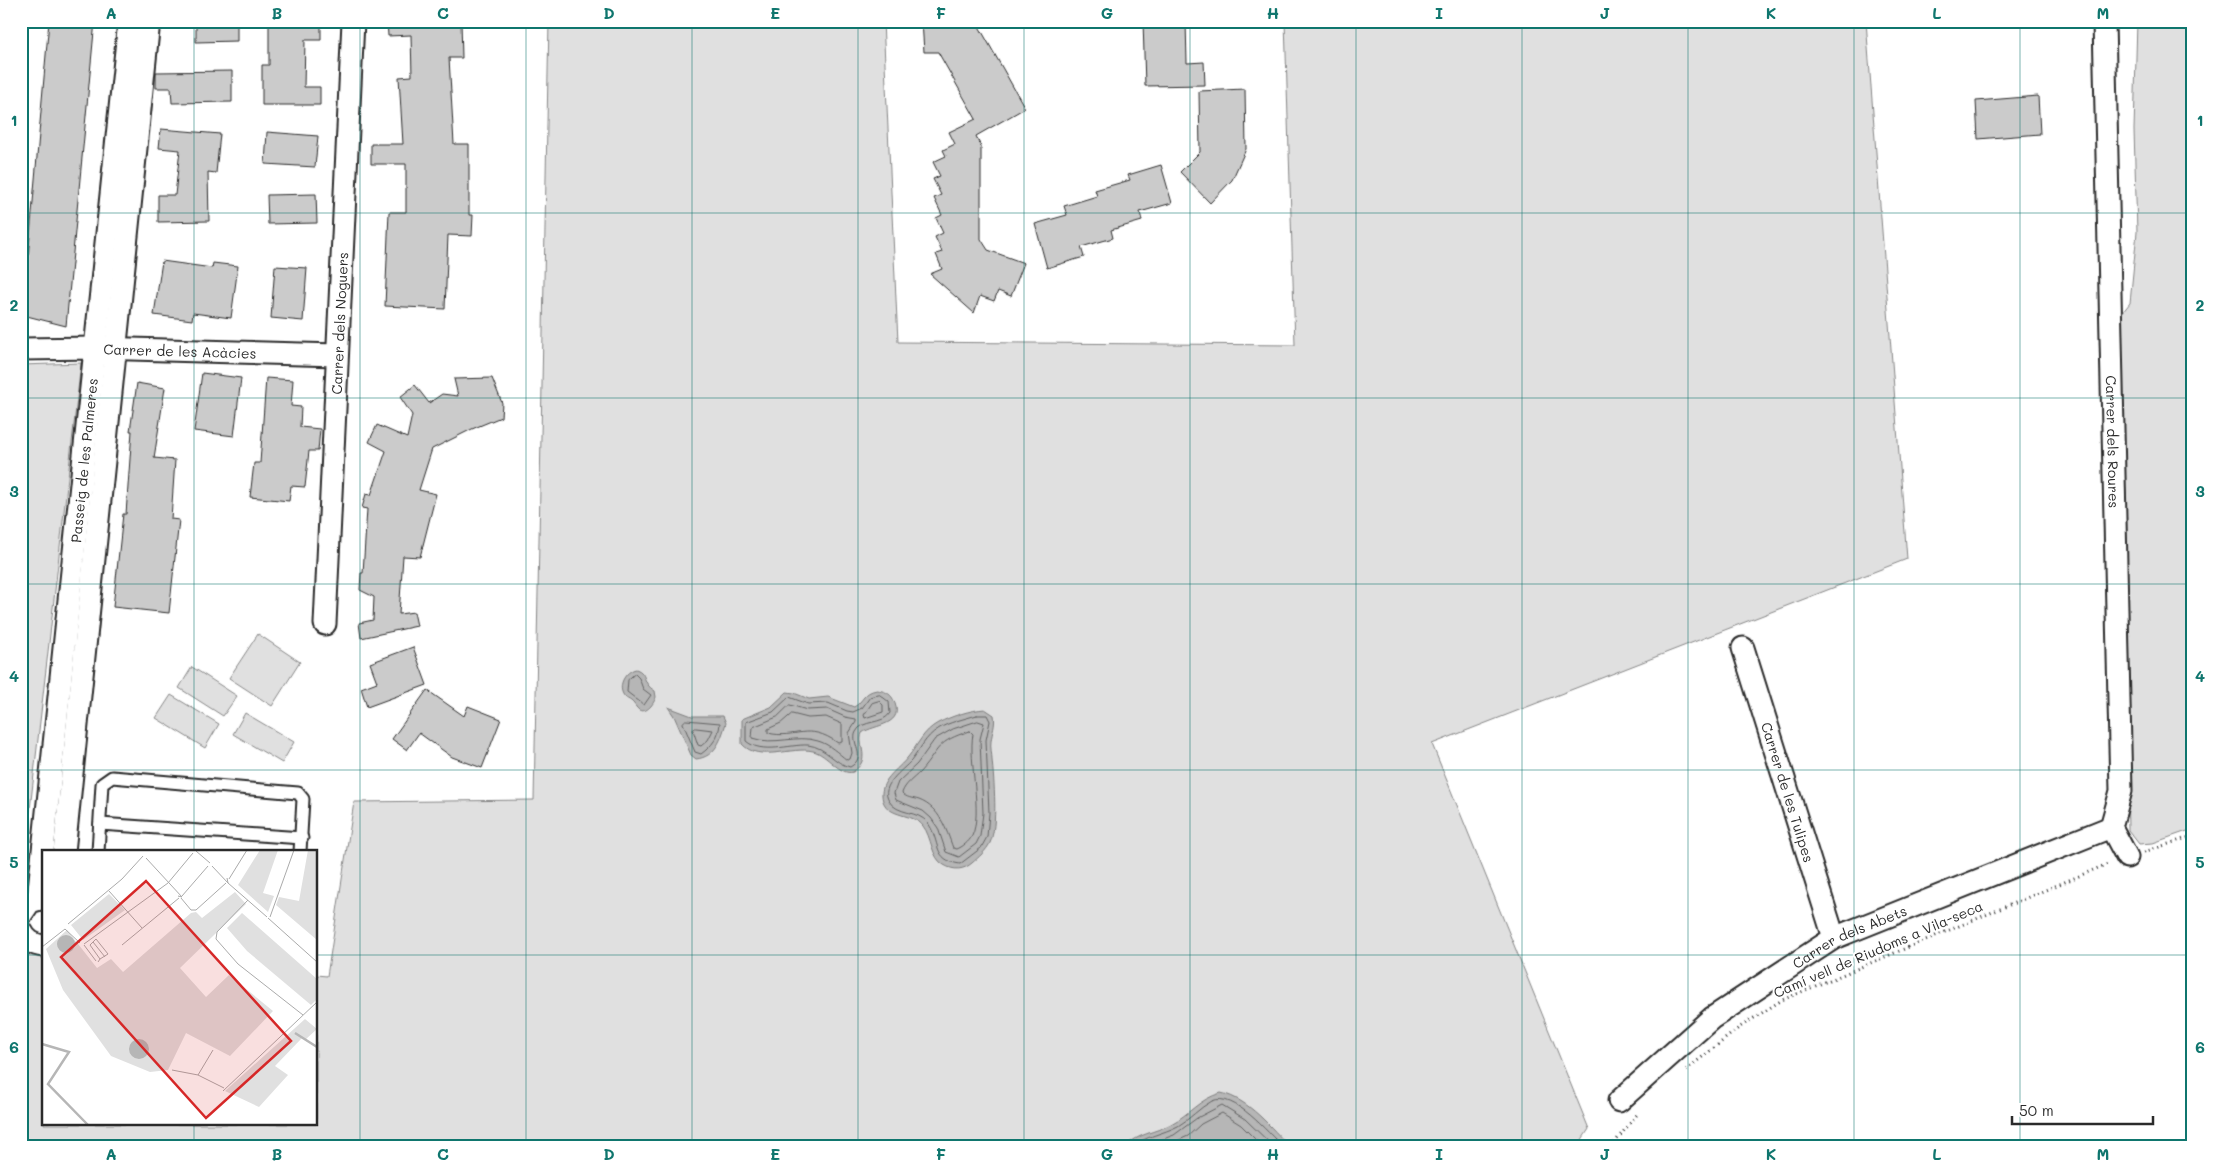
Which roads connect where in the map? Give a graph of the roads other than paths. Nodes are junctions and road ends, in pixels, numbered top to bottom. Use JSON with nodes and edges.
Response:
{"nodes":[{"id":1,"x":129,"y":21,"type":"edge"},
{"id":2,"x":149,"y":21,"type":"edge"},
{"id":3,"x":353,"y":21,"type":"edge"},
{"id":4,"x":2104,"y":21,"type":"edge"},
{"id":5,"x":21,"y":349,"type":"edge"},
{"id":6,"x":105,"y":349,"type":"junction"},
{"id":7,"x":337,"y":355,"type":"junction"},
{"id":8,"x":325,"y":624,"type":"dead end"},
{"id":9,"x":1743,"y":648,"type":"dead end"},
{"id":10,"x":100,"y":824,"type":"junction"},
{"id":11,"x":2111,"y":827,"type":"junction"},
{"id":12,"x":302,"y":838,"type":"junction"},
{"id":13,"x":64,"y":850,"type":"edge"},
{"id":14,"x":98,"y":850,"type":"edge"},
{"id":15,"x":300,"y":850,"type":"edge"},
{"id":16,"x":2127,"y":857,"type":"road end"},
{"id":17,"x":30,"y":906,"type":"edge"},
{"id":18,"x":21,"y":930,"type":"edge"},
{"id":19,"x":1834,"y":938,"type":"junction"},
{"id":20,"x":42,"y":946,"type":"edge"},
{"id":21,"x":1619,"y":1101,"type":"dead end"}],
"edges":[{"from":1,"to":6,"type":"street","name":"Passeig de les Palmeres"},
{"from":2,"to":6,"type":"street","name":"Passeig de les Palmeres"},
{"from":3,"to":7,"type":"street","name":"Carrer dels Noguers"},
{"from":4,"to":11,"type":"street","name":"Carrer dels Roures"},
{"from":5,"to":6,"type":"street","name":"Carrer de les Acàcies"},
{"from":6,"to":7,"type":"street","name":"Carrer de les Acàcies"},
{"from":6,"to":13,"type":"street","name":"Passeig de les Palmeres"},
{"from":6,"to":17,"type":"street","name":"Passeig de les Palmeres"},
{"from":7,"to":8,"type":"street","name":"Carrer dels Noguers"},
{"from":9,"to":19,"type":"street","name":"Carrer de les Tulipes"},
{"from":10,"to":12,"type":"lane"},
{"from":10,"to":12,"type":"lane"},
{"from":10,"to":14,"type":"lane"},
{"from":11,"to":16,"type":"street"},
{"from":11,"to":19,"type":"street","name":"Carrer dels Abets"},
{"from":12,"to":15,"type":"lane"},
{"from":18,"to":20,"type":"street"},
{"from":19,"to":21,"type":"street","name":"Carrer dels Abets"}]}
